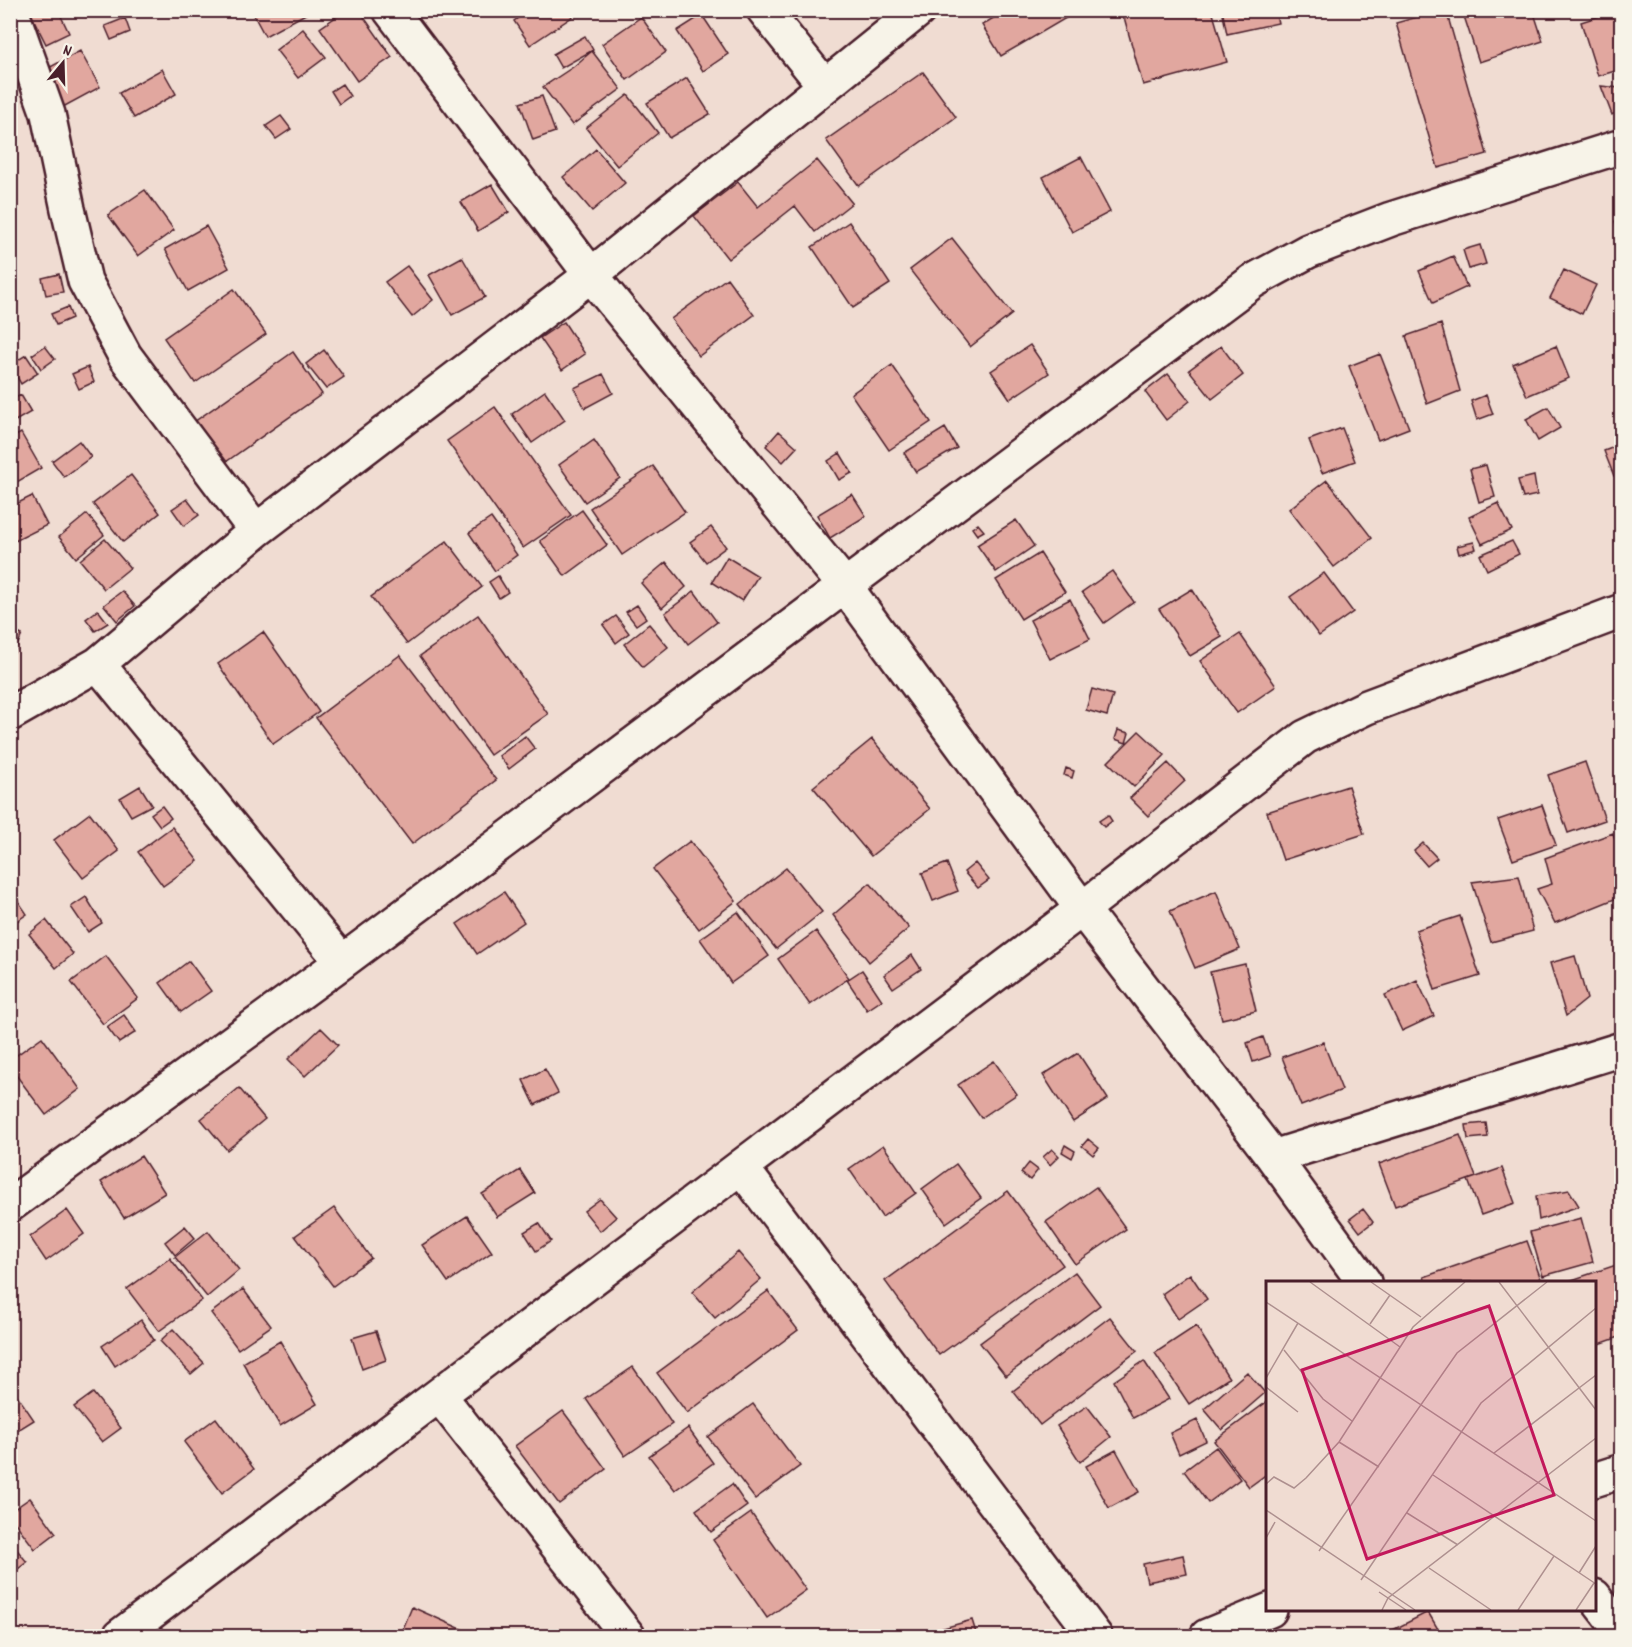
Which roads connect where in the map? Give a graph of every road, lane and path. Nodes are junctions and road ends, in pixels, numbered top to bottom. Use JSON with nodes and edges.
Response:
{"nodes":[{"id":1,"x":11,"y":10,"type":"edge"},
{"id":2,"x":390,"y":10,"type":"edge"},
{"id":3,"x":764,"y":10,"type":"edge"},
{"id":4,"x":919,"y":10,"type":"edge"},
{"id":5,"x":824,"y":85,"type":"junction"},
{"id":6,"x":1622,"y":146,"type":"edge"},
{"id":7,"x":591,"y":275,"type":"junction"},
{"id":8,"x":256,"y":531,"type":"junction"},
{"id":9,"x":845,"y":586,"type":"junction"},
{"id":10,"x":1622,"y":611,"type":"edge"},
{"id":11,"x":98,"y":664,"type":"junction"},
{"id":12,"x":10,"y":714,"type":"edge"},
{"id":13,"x":1082,"y":909,"type":"junction"},
{"id":14,"x":342,"y":962,"type":"junction"},
{"id":15,"x":1622,"y":1048,"type":"edge"},
{"id":16,"x":1273,"y":1157,"type":"junction"},
{"id":17,"x":741,"y":1167,"type":"junction"},
{"id":18,"x":10,"y":1204,"type":"edge"},
{"id":19,"x":1363,"y":1281,"type":"edge"},
{"id":20,"x":439,"y":1395,"type":"junction"},
{"id":21,"x":1622,"y":1471,"type":"edge"},
{"id":22,"x":1596,"y":1478,"type":"edge"},
{"id":23,"x":1596,"y":1599,"type":"edge"},
{"id":24,"x":1268,"y":1611,"type":"edge"},
{"id":25,"x":1622,"y":1632,"type":"edge"},
{"id":26,"x":120,"y":1636,"type":"edge"},
{"id":27,"x":628,"y":1636,"type":"edge"},
{"id":28,"x":1095,"y":1636,"type":"edge"},
{"id":29,"x":1207,"y":1636,"type":"edge"}],
"edges":[{"from":1,"to":8,"type":"street"},
{"from":2,"to":7,"type":"street"},
{"from":3,"to":5,"type":"street"},
{"from":4,"to":5,"type":"street"},
{"from":5,"to":7,"type":"street"},
{"from":6,"to":9,"type":"street"},
{"from":7,"to":8,"type":"street"},
{"from":7,"to":9,"type":"street"},
{"from":8,"to":11,"type":"street"},
{"from":9,"to":13,"type":"street"},
{"from":9,"to":14,"type":"street"},
{"from":10,"to":13,"type":"street"},
{"from":11,"to":12,"type":"street"},
{"from":11,"to":14,"type":"street"},
{"from":13,"to":16,"type":"street"},
{"from":13,"to":17,"type":"street"},
{"from":14,"to":18,"type":"street"},
{"from":15,"to":16,"type":"street"},
{"from":16,"to":19,"type":"street"},
{"from":17,"to":20,"type":"street"},
{"from":17,"to":28,"type":"street"},
{"from":20,"to":26,"type":"street"},
{"from":20,"to":27,"type":"street"},
{"from":21,"to":22,"type":"street"},
{"from":23,"to":25,"type":"street"},
{"from":24,"to":29,"type":"street"}]}
